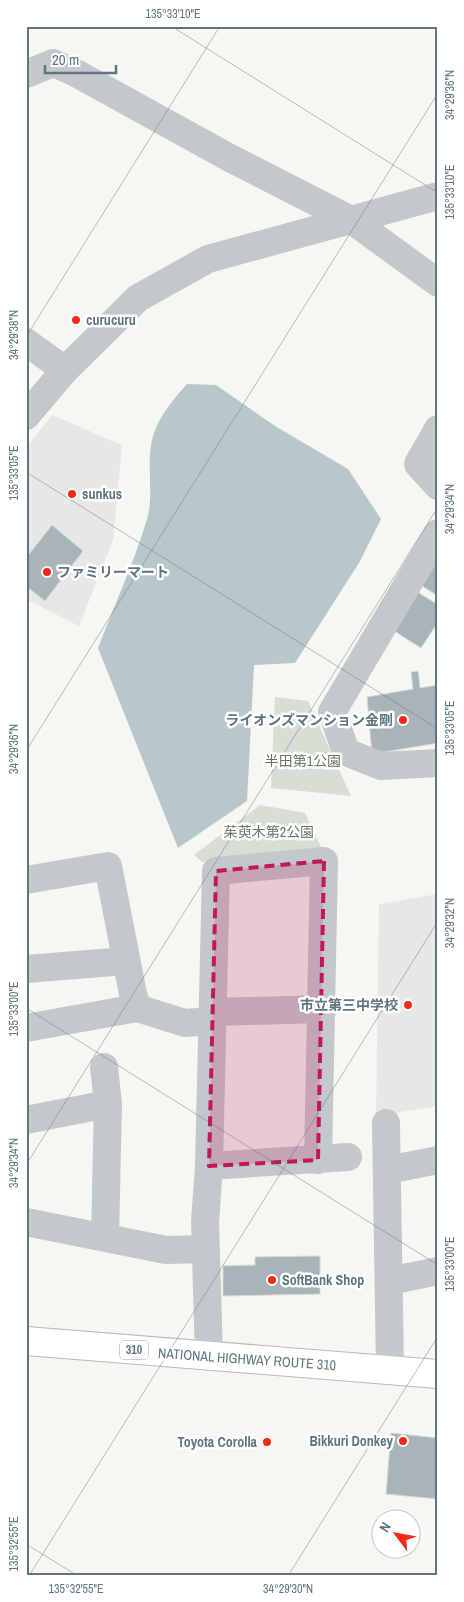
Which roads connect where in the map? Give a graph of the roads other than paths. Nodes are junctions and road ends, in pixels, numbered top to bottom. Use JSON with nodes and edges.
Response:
{"nodes":[{"id":1,"x":26,"y":74,"type":"edge"},
{"id":2,"x":438,"y":196,"type":"edge"},
{"id":3,"x":353,"y":221,"type":"junction"},
{"id":4,"x":438,"y":284,"type":"edge"},
{"id":5,"x":26,"y":342,"type":"edge"},
{"id":6,"x":65,"y":370,"type":"junction"},
{"id":7,"x":26,"y":416,"type":"edge"},
{"id":8,"x":432,"y":438,"type":"edge"},
{"id":9,"x":438,"y":486,"type":"edge"},
{"id":10,"x":438,"y":533,"type":"edge"},
{"id":11,"x":438,"y":763,"type":"edge"},
{"id":12,"x":26,"y":880,"type":"edge"},
{"id":13,"x":126,"y":961,"type":"junction"},
{"id":14,"x":26,"y":969,"type":"edge"},
{"id":15,"x":137,"y":1008,"type":"junction"},
{"id":16,"x":323,"y":1009,"type":"junction"},
{"id":17,"x":213,"y":1017,"type":"junction"},
{"id":18,"x":26,"y":1028,"type":"edge"},
{"id":19,"x":104,"y":1067,"type":"dead end"},
{"id":20,"x":108,"y":1104,"type":"junction"},
{"id":21,"x":26,"y":1120,"type":"edge"},
{"id":22,"x":386,"y":1123,"type":"dead end"},
{"id":23,"x":348,"y":1157,"type":"dead end"},
{"id":24,"x":318,"y":1160,"type":"junction"},
{"id":25,"x":438,"y":1160,"type":"edge"},
{"id":26,"x":209,"y":1166,"type":"junction"},
{"id":27,"x":387,"y":1170,"type":"junction"},
{"id":28,"x":26,"y":1222,"type":"edge"},
{"id":29,"x":105,"y":1237,"type":"junction"},
{"id":30,"x":206,"y":1249,"type":"junction"},
{"id":31,"x":438,"y":1271,"type":"edge"},
{"id":32,"x":389,"y":1281,"type":"junction"},
{"id":33,"x":26,"y":1341,"type":"edge"},
{"id":34,"x":209,"y":1357,"type":"junction"},
{"id":35,"x":390,"y":1370,"type":"junction"},
{"id":36,"x":438,"y":1374,"type":"edge"}],
"edges":[{"from":1,"to":3,"type":"street"},
{"from":2,"to":3,"type":"street"},
{"from":3,"to":4,"type":"street"},
{"from":3,"to":6,"type":"street"},
{"from":5,"to":6,"type":"street"},
{"from":6,"to":7,"type":"street"},
{"from":8,"to":9,"type":"street"},
{"from":10,"to":11,"type":"street"},
{"from":12,"to":13,"type":"street"},
{"from":13,"to":14,"type":"street"},
{"from":13,"to":15,"type":"street"},
{"from":15,"to":17,"type":"street"},
{"from":15,"to":18,"type":"street"},
{"from":16,"to":17,"type":"street"},
{"from":16,"to":17,"type":"street"},
{"from":16,"to":24,"type":"street"},
{"from":17,"to":26,"type":"street"},
{"from":19,"to":20,"type":"street"},
{"from":20,"to":21,"type":"street"},
{"from":20,"to":29,"type":"street"},
{"from":22,"to":27,"type":"street"},
{"from":23,"to":24,"type":"street"},
{"from":24,"to":26,"type":"street"},
{"from":25,"to":27,"type":"street"},
{"from":26,"to":30,"type":"street"},
{"from":27,"to":32,"type":"street"},
{"from":28,"to":29,"type":"street"},
{"from":29,"to":30,"type":"street"},
{"from":30,"to":34,"type":"street"},
{"from":31,"to":32,"type":"street"},
{"from":32,"to":35,"type":"street"},
{"from":33,"to":34,"type":"highway","name":"NATIONAL HIGHWAY ROUTE 310","number":"310"},
{"from":34,"to":35,"type":"highway","name":"NATIONAL HIGHWAY ROUTE 310","number":"310"},
{"from":35,"to":36,"type":"highway","name":"NATIONAL HIGHWAY ROUTE 310","number":"310"}]}
